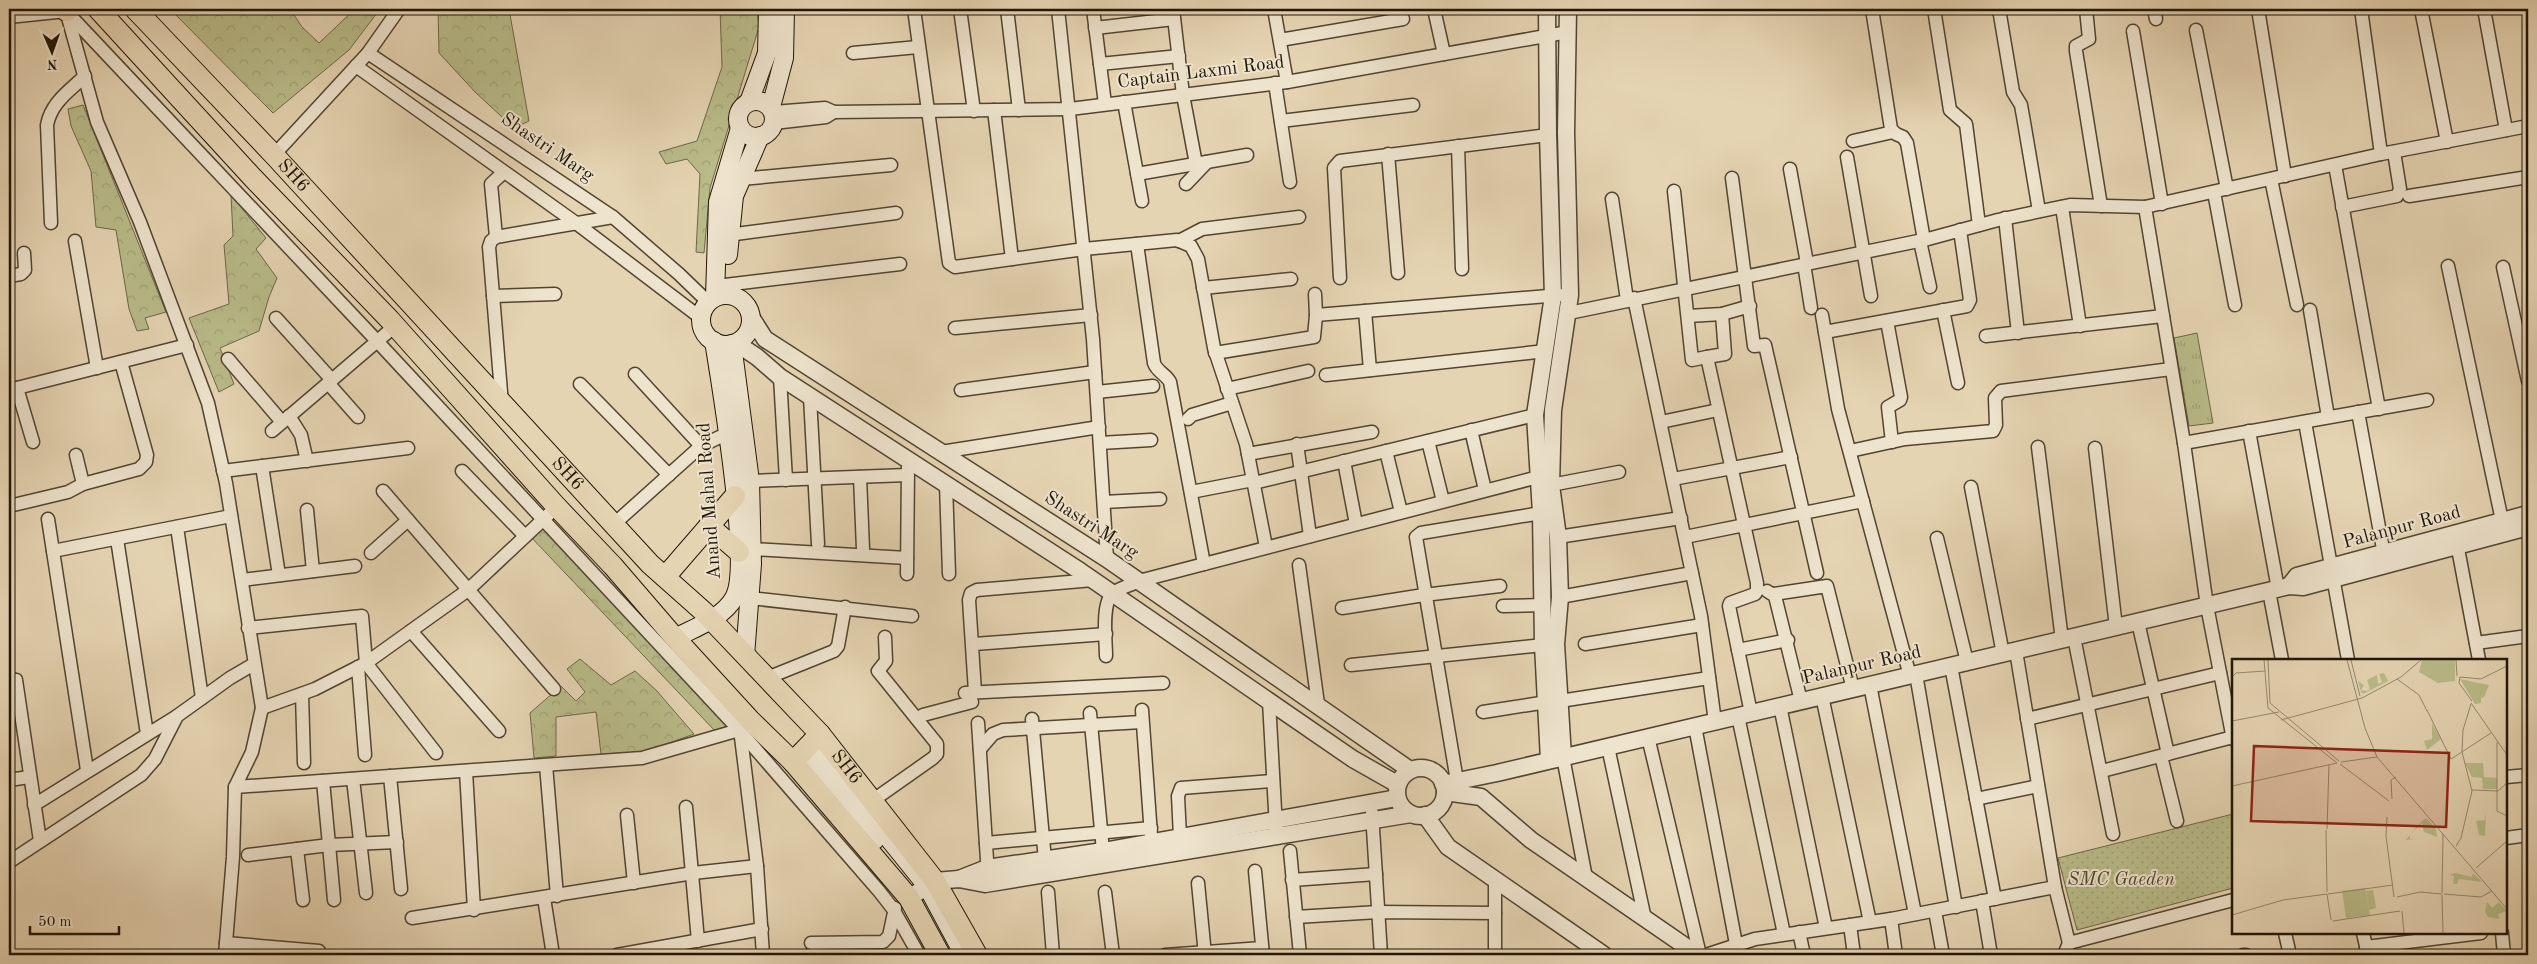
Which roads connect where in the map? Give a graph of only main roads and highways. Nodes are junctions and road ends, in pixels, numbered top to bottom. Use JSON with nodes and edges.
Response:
{"nodes":[{"id":1,"x":98,"y":9,"type":"edge"},
{"id":2,"x":135,"y":9,"type":"edge"},
{"id":3,"x":768,"y":9,"type":"edge"},
{"id":4,"x":785,"y":9,"type":"edge"},
{"id":5,"x":749,"y":102,"type":"junction"},
{"id":6,"x":773,"y":114,"type":"junction"},
{"id":7,"x":740,"y":128,"type":"junction"},
{"id":8,"x":760,"y":136,"type":"junction"},
{"id":9,"x":715,"y":300,"type":"junction"},
{"id":10,"x":714,"y":341,"type":"junction"},
{"id":11,"x":734,"y":343,"type":"junction"},
{"id":12,"x":735,"y":496,"type":"junction"},
{"id":13,"x":709,"y":526,"type":"junction"},
{"id":14,"x":746,"y":551,"type":"junction"},
{"id":15,"x":665,"y":577,"type":"junction"},
{"id":16,"x":743,"y":595,"type":"junction"},
{"id":17,"x":710,"y":619,"type":"junction"},
{"id":18,"x":667,"y":642,"type":"junction"},
{"id":19,"x":745,"y":656,"type":"junction"},
{"id":20,"x":806,"y":748,"type":"junction"},
{"id":21,"x":916,"y":893,"type":"junction"},
{"id":22,"x":940,"y":955,"type":"edge"},
{"id":23,"x":948,"y":955,"type":"edge"},
{"id":24,"x":964,"y":955,"type":"edge"},
{"id":25,"x":977,"y":955,"type":"edge"}],
"edges":[{"from":1,"to":18,"type":"main road"},
{"from":2,"to":15,"type":"main road","name":"SH6"},
{"from":3,"to":5,"type":"main road"},
{"from":4,"to":6,"type":"main road"},
{"from":5,"to":6,"type":"main road"},
{"from":5,"to":7,"type":"main road"},
{"from":6,"to":8,"type":"main road"},
{"from":7,"to":8,"type":"main road"},
{"from":7,"to":9,"type":"main road"},
{"from":8,"to":9,"type":"main road"},
{"from":9,"to":10,"type":"main road"},
{"from":9,"to":11,"type":"main road"},
{"from":10,"to":11,"type":"main road"},
{"from":10,"to":12,"type":"main road","name":"Anand Mahal Road"},
{"from":11,"to":14,"type":"main road","name":"Anand Mahal Road"},
{"from":12,"to":13,"type":"main road"},
{"from":12,"to":14,"type":"main road","name":"Anand Mahal Road"},
{"from":13,"to":14,"type":"main road"},
{"from":13,"to":15,"type":"main road"},
{"from":14,"to":16,"type":"main road","name":"Anand Mahal Road"},
{"from":15,"to":17,"type":"main road","name":"SH6"},
{"from":16,"to":17,"type":"main road","name":"Anand Mahal Road"},
{"from":16,"to":19,"type":"main road","name":"Anand Mahal Road"},
{"from":17,"to":18,"type":"main road","name":"Anand Mahal Road"},
{"from":17,"to":19,"type":"main road","name":"SH6"},
{"from":18,"to":20,"type":"main road"},
{"from":19,"to":20,"type":"main road","name":"SH6"},
{"from":20,"to":21,"type":"main road"},
{"from":20,"to":21,"type":"main road","name":"SH6"},
{"from":20,"to":21,"type":"main road","name":"SH6"},
{"from":21,"to":22,"type":"main road","name":"SH6"},
{"from":21,"to":23,"type":"main road"},
{"from":21,"to":24,"type":"main road"},
{"from":21,"to":25,"type":"main road","name":"SH6"}]}
